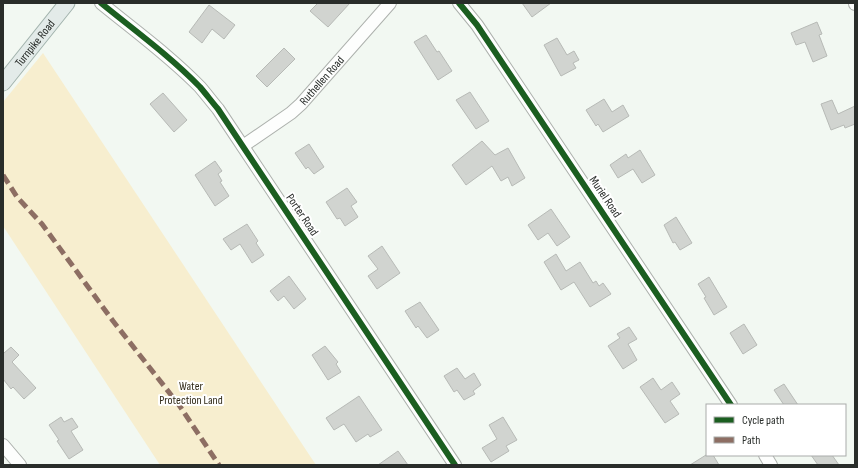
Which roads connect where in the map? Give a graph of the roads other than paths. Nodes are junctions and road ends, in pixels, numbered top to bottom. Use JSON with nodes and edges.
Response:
{"nodes":[{"id":1,"x":68,"y":3,"type":"edge"},
{"id":2,"x":101,"y":3,"type":"edge"},
{"id":3,"x":390,"y":3,"type":"edge"},
{"id":4,"x":459,"y":3,"type":"edge"},
{"id":5,"x":3,"y":83,"type":"edge"},
{"id":6,"x":243,"y":146,"type":"junction"},
{"id":7,"x":730,"y":404,"type":"edge"},
{"id":8,"x":3,"y":445,"type":"edge"},
{"id":9,"x":766,"y":456,"type":"edge"},
{"id":10,"x":20,"y":465,"type":"edge"},
{"id":11,"x":455,"y":465,"type":"edge"},
{"id":12,"x":771,"y":465,"type":"edge"}],
"edges":[{"from":1,"to":5,"type":"main road","name":"Turnpike Road"},
{"from":2,"to":6,"type":"street","name":"Porter Road"},
{"from":3,"to":6,"type":"street","name":"Ruthellen Road"},
{"from":4,"to":7,"type":"street","name":"Muriel Road"},
{"from":6,"to":11,"type":"street","name":"Porter Road"},
{"from":8,"to":10,"type":"street"},
{"from":9,"to":12,"type":"street"}]}
